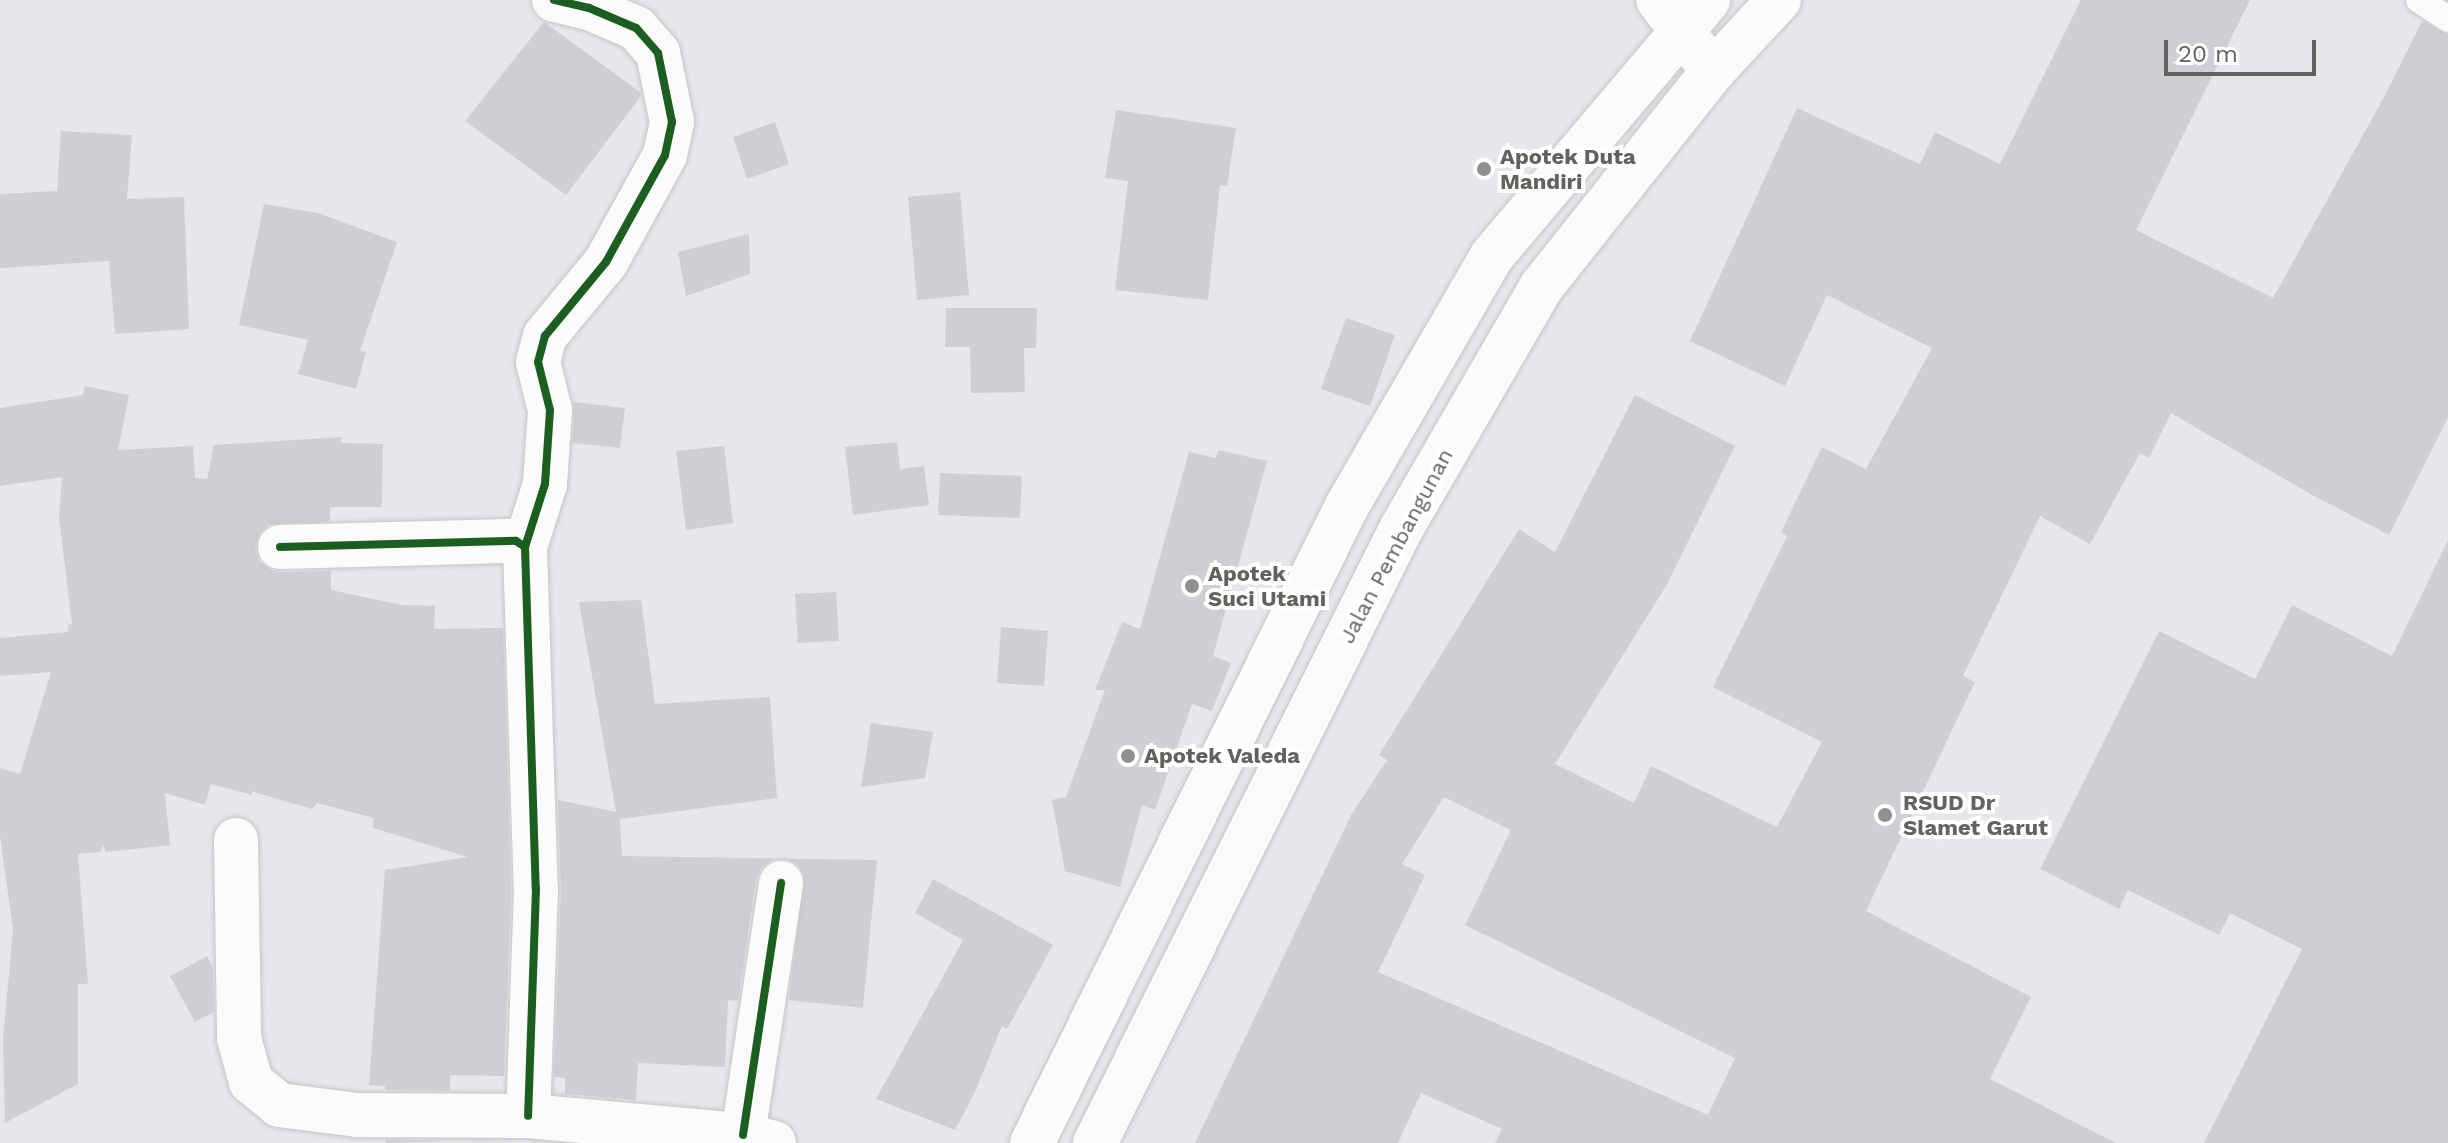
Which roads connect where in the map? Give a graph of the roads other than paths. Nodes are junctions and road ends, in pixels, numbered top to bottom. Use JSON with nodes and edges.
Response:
{"nodes":[{"id":1,"x":554,"y":0,"type":"edge"},
{"id":2,"x":1708,"y":0,"type":"edge"},
{"id":3,"x":1779,"y":0,"type":"edge"},
{"id":4,"x":2419,"y":0,"type":"edge"},
{"id":5,"x":1668,"y":16,"type":"edge"},
{"id":6,"x":2448,"y":19,"type":"edge"},
{"id":7,"x":1713,"y":71,"type":"junction"},
{"id":8,"x":280,"y":547,"type":"dead end"},
{"id":9,"x":525,"y":547,"type":"junction"},
{"id":10,"x":236,"y":840,"type":"dead end"},
{"id":11,"x":781,"y":883,"type":"dead end"},
{"id":12,"x":528,"y":1116,"type":"junction"},
{"id":13,"x":758,"y":1139,"type":"edge"},
{"id":14,"x":1032,"y":1143,"type":"edge"},
{"id":15,"x":1095,"y":1143,"type":"edge"}],
"edges":[{"from":1,"to":9,"type":"main road"},
{"from":2,"to":5,"type":"main road"},
{"from":3,"to":7,"type":"main road","name":"Jalan Pembangunan"},
{"from":4,"to":6,"type":"lane"},
{"from":5,"to":7,"type":"main road"},
{"from":5,"to":14,"type":"main road"},
{"from":7,"to":15,"type":"main road","name":"Jalan Pembangunan"},
{"from":8,"to":9,"type":"main road"},
{"from":9,"to":12,"type":"main road"},
{"from":10,"to":12,"type":"main road"},
{"from":11,"to":13,"type":"main road"},
{"from":12,"to":13,"type":"main road"}]}
